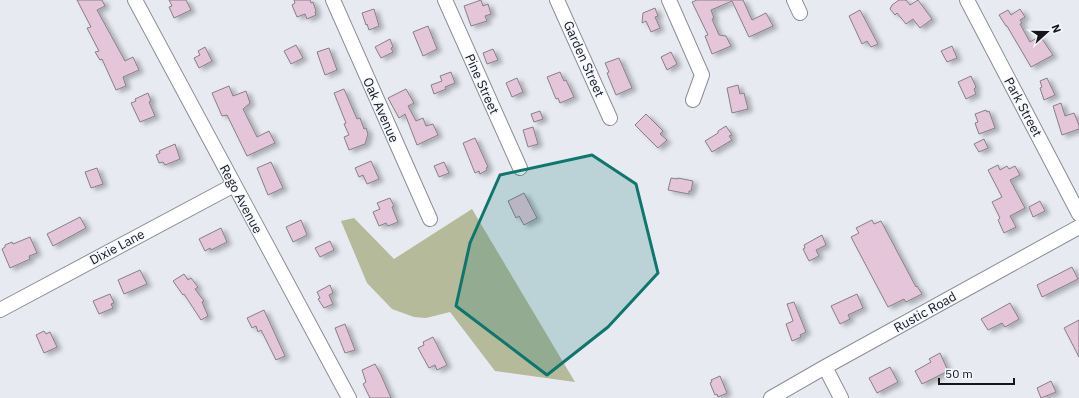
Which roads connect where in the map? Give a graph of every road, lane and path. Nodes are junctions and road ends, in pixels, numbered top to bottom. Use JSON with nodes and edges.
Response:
{"nodes":[{"id":1,"x":134,"y":0,"type":"edge"},
{"id":2,"x":333,"y":0,"type":"edge"},
{"id":3,"x":445,"y":0,"type":"edge"},
{"id":4,"x":557,"y":0,"type":"edge"},
{"id":5,"x":670,"y":0,"type":"edge"},
{"id":6,"x":794,"y":0,"type":"edge"},
{"id":7,"x":967,"y":0,"type":"edge"},
{"id":8,"x":800,"y":13,"type":"dead end"},
{"id":9,"x":693,"y":100,"type":"dead end"},
{"id":10,"x":610,"y":118,"type":"dead end"},
{"id":11,"x":520,"y":168,"type":"dead end"},
{"id":12,"x":234,"y":185,"type":"junction"},
{"id":13,"x":1079,"y":214,"type":"edge"},
{"id":14,"x":430,"y":220,"type":"dead end"},
{"id":15,"x":1079,"y":227,"type":"edge"},
{"id":16,"x":0,"y":310,"type":"edge"},
{"id":17,"x":825,"y":367,"type":"junction"},
{"id":18,"x":349,"y":398,"type":"edge"},
{"id":19,"x":771,"y":398,"type":"edge"},
{"id":20,"x":841,"y":398,"type":"edge"}],
"edges":[{"from":1,"to":12,"type":"street","name":"Rego Avenue"},
{"from":2,"to":14,"type":"street","name":"Oak Avenue"},
{"from":3,"to":11,"type":"street","name":"Pine Street"},
{"from":4,"to":10,"type":"street","name":"Garden Street"},
{"from":5,"to":9,"type":"street"},
{"from":6,"to":8,"type":"street"},
{"from":7,"to":13,"type":"street","name":"Park Street"},
{"from":12,"to":16,"type":"street","name":"Dixie Lane"},
{"from":12,"to":18,"type":"street","name":"Rego Avenue"},
{"from":15,"to":17,"type":"street","name":"Rustic Road"},
{"from":17,"to":19,"type":"street","name":"Rustic Road"},
{"from":17,"to":20,"type":"street"}]}
